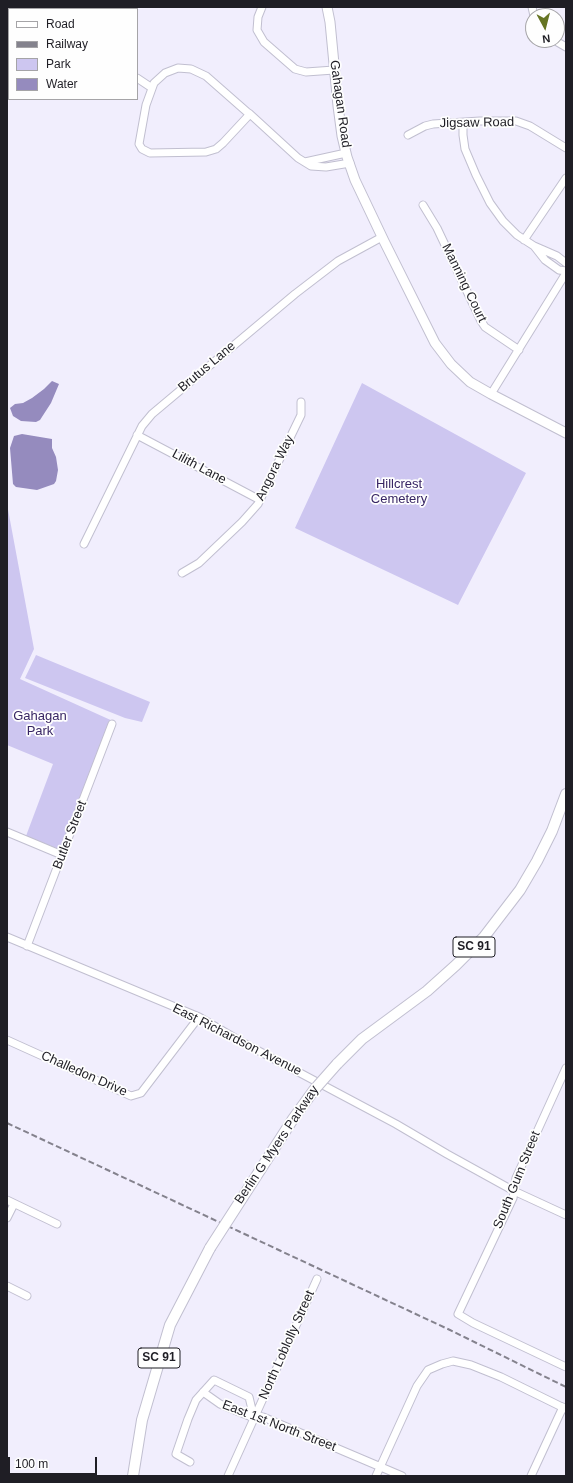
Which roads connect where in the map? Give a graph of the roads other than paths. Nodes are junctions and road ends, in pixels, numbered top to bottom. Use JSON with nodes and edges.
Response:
{"nodes":[{"id":1,"x":262,"y":7,"type":"edge"},
{"id":2,"x":327,"y":7,"type":"edge"},
{"id":3,"x":334,"y":70,"type":"junction"},
{"id":4,"x":138,"y":79,"type":"edge"},
{"id":5,"x":152,"y":88,"type":"junction"},
{"id":6,"x":250,"y":114,"type":"junction"},
{"id":7,"x":463,"y":123,"type":"junction"},
{"id":8,"x":408,"y":135,"type":"dead end"},
{"id":9,"x":566,"y":148,"type":"edge"},
{"id":10,"x":346,"y":153,"type":"junction"},
{"id":11,"x":305,"y":162,"type":"junction"},
{"id":12,"x":350,"y":163,"type":"junction"},
{"id":13,"x":566,"y":178,"type":"edge"},
{"id":14,"x":422,"y":205,"type":"dead end"},
{"id":15,"x":383,"y":239,"type":"junction"},
{"id":16,"x":524,"y":240,"type":"junction"},
{"id":17,"x":534,"y":246,"type":"junction"},
{"id":18,"x":566,"y":263,"type":"edge"},
{"id":19,"x":566,"y":272,"type":"edge"},
{"id":20,"x":518,"y":350,"type":"junction"},
{"id":21,"x":491,"y":394,"type":"junction"},
{"id":22,"x":302,"y":402,"type":"dead end"},
{"id":23,"x":566,"y":433,"type":"edge"},
{"id":24,"x":137,"y":435,"type":"junction"},
{"id":25,"x":260,"y":500,"type":"junction"},
{"id":26,"x":84,"y":544,"type":"dead end"},
{"id":27,"x":182,"y":573,"type":"dead end"},
{"id":28,"x":112,"y":724,"type":"dead end"},
{"id":29,"x":566,"y":794,"type":"edge"},
{"id":30,"x":7,"y":832,"type":"edge"},
{"id":31,"x":62,"y":855,"type":"junction"},
{"id":32,"x":7,"y":937,"type":"edge"},
{"id":33,"x":28,"y":946,"type":"junction"},
{"id":34,"x":199,"y":1017,"type":"junction"},
{"id":35,"x":7,"y":1040,"type":"edge"},
{"id":36,"x":566,"y":1068,"type":"edge"},
{"id":37,"x":514,"y":1190,"type":"junction"},
{"id":38,"x":10,"y":1202,"type":"edge"},
{"id":39,"x":566,"y":1215,"type":"edge"},
{"id":40,"x":7,"y":1218,"type":"edge"},
{"id":41,"x":57,"y":1224,"type":"dead end"},
{"id":42,"x":317,"y":1279,"type":"dead end"},
{"id":43,"x":7,"y":1286,"type":"edge"},
{"id":44,"x":27,"y":1296,"type":"dead end"},
{"id":45,"x":566,"y":1367,"type":"edge"},
{"id":46,"x":203,"y":1392,"type":"junction"},
{"id":47,"x":564,"y":1408,"type":"edge"},
{"id":48,"x":254,"y":1418,"type":"junction"},
{"id":49,"x":190,"y":1462,"type":"dead end"},
{"id":50,"x":380,"y":1467,"type":"junction"},
{"id":51,"x":133,"y":1476,"type":"edge"},
{"id":52,"x":228,"y":1476,"type":"edge"},
{"id":53,"x":376,"y":1476,"type":"edge"},
{"id":54,"x":402,"y":1476,"type":"edge"},
{"id":55,"x":531,"y":1476,"type":"edge"}],
"edges":[{"from":1,"to":3,"type":"street"},
{"from":2,"to":3,"type":"street","name":"Gahagan Road"},
{"from":3,"to":10,"type":"street","name":"Gahagan Road"},
{"from":4,"to":5,"type":"street"},
{"from":5,"to":6,"type":"street"},
{"from":5,"to":6,"type":"street"},
{"from":6,"to":11,"type":"street"},
{"from":7,"to":8,"type":"street","name":"Jigsaw Road"},
{"from":7,"to":9,"type":"street","name":"Jigsaw Road"},
{"from":7,"to":16,"type":"street"},
{"from":10,"to":11,"type":"street"},
{"from":10,"to":12,"type":"street","name":"Gahagan Road"},
{"from":11,"to":12,"type":"street"},
{"from":12,"to":15,"type":"street","name":"Gahagan Road"},
{"from":13,"to":16,"type":"street"},
{"from":14,"to":20,"type":"street","name":"Manning Court"},
{"from":15,"to":21,"type":"street","name":"Gahagan Road"},
{"from":15,"to":24,"type":"street","name":"Brutus Lane"},
{"from":16,"to":17,"type":"street"},
{"from":17,"to":18,"type":"street"},
{"from":17,"to":19,"type":"street"},
{"from":19,"to":20,"type":"street"},
{"from":20,"to":21,"type":"street"},
{"from":21,"to":23,"type":"street","name":"Gahagan Road"},
{"from":22,"to":25,"type":"street","name":"Angora Way"},
{"from":24,"to":25,"type":"street","name":"Lilith Lane"},
{"from":24,"to":26,"type":"street","name":"Brutus Lane"},
{"from":25,"to":27,"type":"street","name":"Angora Way"},
{"from":28,"to":31,"type":"street","name":"Butler Street"},
{"from":29,"to":51,"type":"main road","name":"Berlin G Myers Parkway","number":"SC 91","bridge":true},
{"from":30,"to":31,"type":"street"},
{"from":31,"to":33,"type":"street","name":"Butler Street"},
{"from":32,"to":33,"type":"street","name":"East Richardson Avenue"},
{"from":33,"to":34,"type":"street","name":"East Richardson Avenue"},
{"from":34,"to":35,"type":"street","name":"Challedon Drive"},
{"from":34,"to":37,"type":"street","name":"East Richardson Avenue"},
{"from":36,"to":37,"type":"street","name":"South Gum Street"},
{"from":37,"to":39,"type":"street","name":"East Richardson Avenue"},
{"from":37,"to":45,"type":"street","name":"South Gum Street"},
{"from":38,"to":40,"type":"street"},
{"from":38,"to":41,"type":"street"},
{"from":42,"to":48,"type":"street","name":"North Loblolly Street"},
{"from":43,"to":44,"type":"street"},
{"from":46,"to":48,"type":"street","name":"East 1st North Street"},
{"from":46,"to":48,"type":"street"},
{"from":46,"to":49,"type":"street"},
{"from":47,"to":50,"type":"street"},
{"from":47,"to":55,"type":"street"},
{"from":48,"to":50,"type":"street","name":"East 1st North Street"},
{"from":48,"to":52,"type":"street","name":"North Loblolly Street"},
{"from":50,"to":53,"type":"street"},
{"from":50,"to":54,"type":"street","name":"East 1st North Street"}]}
